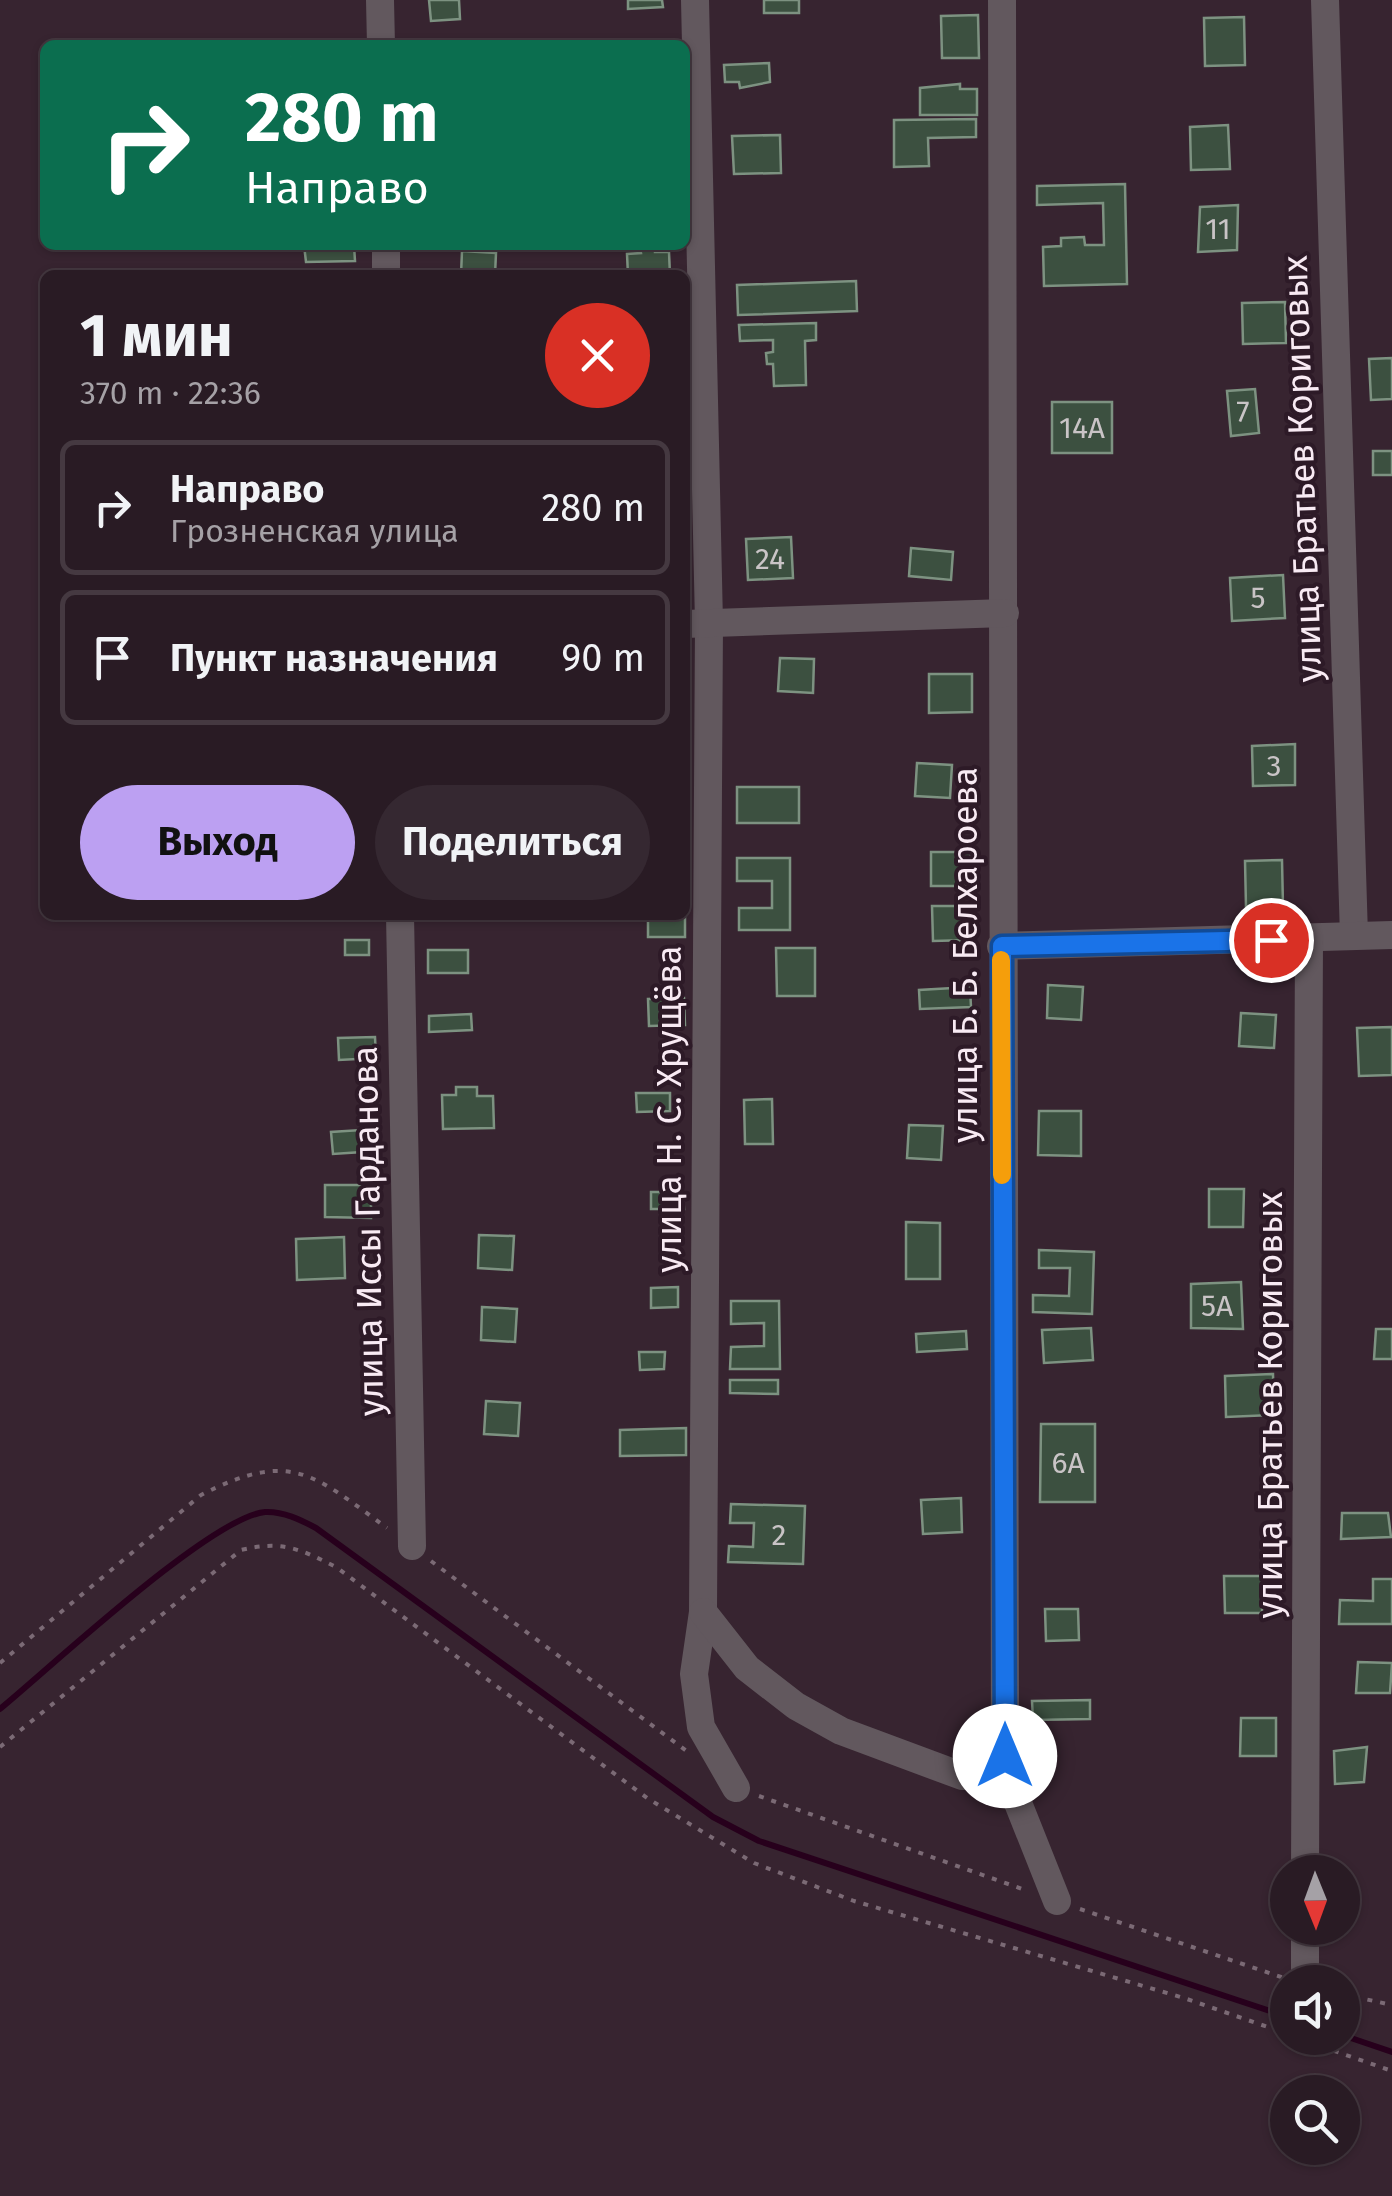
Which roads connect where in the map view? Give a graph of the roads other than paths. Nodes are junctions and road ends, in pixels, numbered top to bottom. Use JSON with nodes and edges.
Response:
{"nodes":[{"id":1,"x":380,"y":0,"type":"edge"},
{"id":2,"x":695,"y":0,"type":"edge"},
{"id":3,"x":1002,"y":0,"type":"edge"},
{"id":4,"x":1325,"y":0,"type":"edge"},
{"id":5,"x":381,"y":40,"type":"edge"},
{"id":6,"x":1005,"y":612,"type":"junction"},
{"id":7,"x":697,"y":623,"type":"edge"},
{"id":8,"x":400,"y":920,"type":"edge"},
{"id":9,"x":1354,"y":936,"type":"junction"},
{"id":10,"x":1392,"y":936,"type":"edge"},
{"id":11,"x":1310,"y":938,"type":"junction"},
{"id":12,"x":1002,"y":946,"type":"junction"},
{"id":13,"x":412,"y":1546,"type":"road end"},
{"id":14,"x":703,"y":1612,"type":"junction"},
{"id":15,"x":1005,"y":1756,"type":"junction"},
{"id":16,"x":736,"y":1788,"type":"road end"},
{"id":17,"x":1306,"y":1855,"type":"edge"},
{"id":18,"x":1057,"y":1902,"type":"road end"}],
"edges":[{"from":1,"to":5,"type":"street"},
{"from":2,"to":7,"type":"street","name":"улица Н. С. Хрущёва"},
{"from":3,"to":6,"type":"street","name":"улица Б. Б. Белхароева"},
{"from":4,"to":9,"type":"street","name":"улица Братьев Кориговых"},
{"from":6,"to":7,"type":"street"},
{"from":6,"to":12,"type":"street","name":"улица Б. Б. Белхароева"},
{"from":7,"to":14,"type":"street","name":"улица Н. С. Хрущёва"},
{"from":8,"to":13,"type":"street","name":"улица Иссы Гарданова"},
{"from":9,"to":10,"type":"street"},
{"from":9,"to":11,"type":"street"},
{"from":11,"to":12,"type":"street"},
{"from":11,"to":17,"type":"street","name":"улица Братьев Кориговых"},
{"from":12,"to":15,"type":"street","name":"улица Б. Б. Белхароева"},
{"from":14,"to":15,"type":"street"},
{"from":14,"to":16,"type":"street","name":"улица Н. С. Хрущёва"},
{"from":15,"to":18,"type":"street","name":"улица Б. Б. Белхароева"}]}
